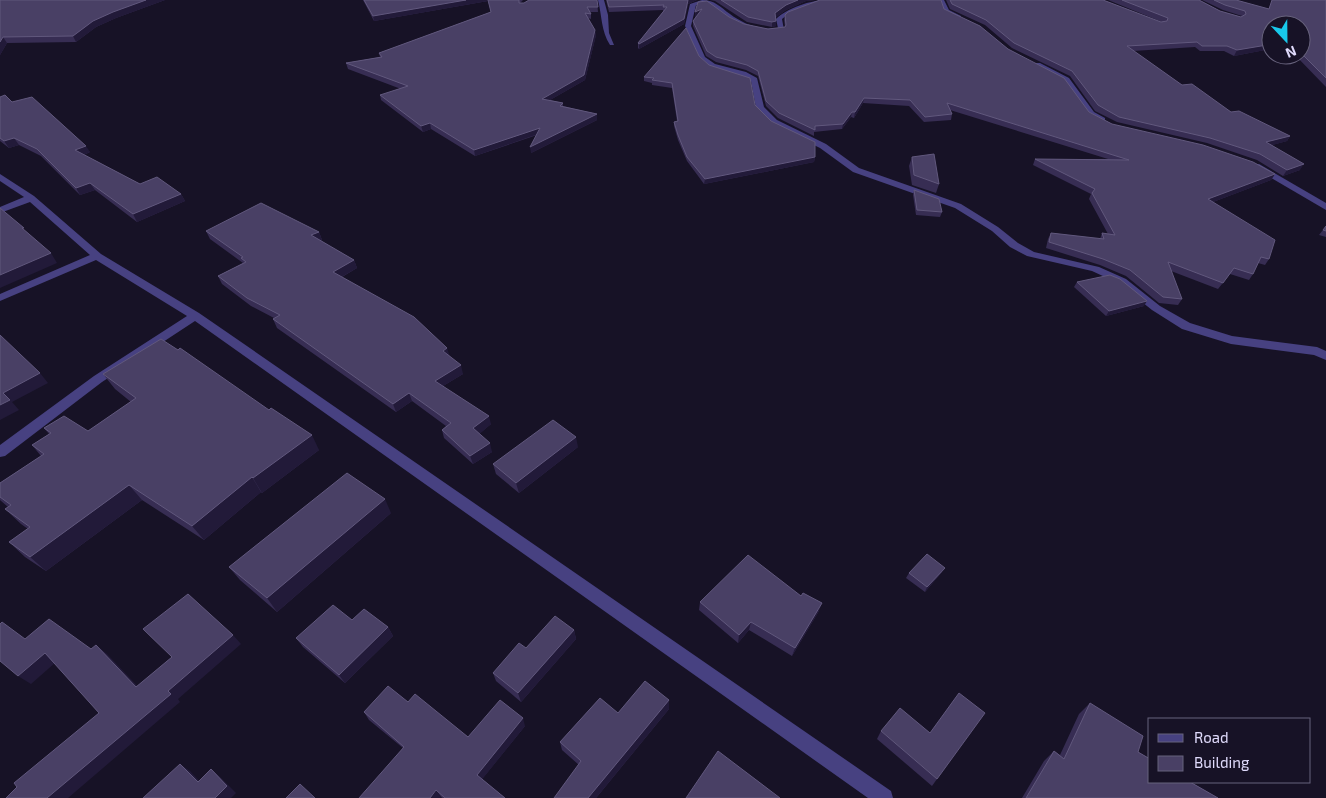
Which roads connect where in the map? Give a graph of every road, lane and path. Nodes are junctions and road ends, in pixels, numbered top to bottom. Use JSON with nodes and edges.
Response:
{"nodes":[{"id":1,"x":601,"y":0,"type":"edge"},
{"id":2,"x":824,"y":0,"type":"edge"},
{"id":3,"x":941,"y":0,"type":"edge"},
{"id":4,"x":964,"y":20,"type":"edge"},
{"id":5,"x":612,"y":44,"type":"dead end"},
{"id":6,"x":1032,"y":62,"type":"edge"},
{"id":7,"x":1113,"y":126,"type":"edge"},
{"id":8,"x":1253,"y":164,"type":"edge"},
{"id":9,"x":0,"y":178,"type":"edge"},
{"id":10,"x":31,"y":198,"type":"junction"},
{"id":11,"x":1326,"y":206,"type":"edge"},
{"id":12,"x":0,"y":210,"type":"edge"},
{"id":13,"x":97,"y":256,"type":"junction"},
{"id":14,"x":0,"y":298,"type":"edge"},
{"id":15,"x":195,"y":316,"type":"junction"},
{"id":16,"x":1326,"y":356,"type":"edge"},
{"id":17,"x":0,"y":452,"type":"edge"},
{"id":18,"x":884,"y":798,"type":"edge"}],
"edges":[{"from":1,"to":5,"type":"street"},
{"from":2,"to":16,"type":"street"},
{"from":3,"to":4,"type":"street"},
{"from":6,"to":7,"type":"street"},
{"from":8,"to":11,"type":"street"},
{"from":9,"to":10,"type":"street"},
{"from":10,"to":12,"type":"street"},
{"from":10,"to":13,"type":"street"},
{"from":13,"to":14,"type":"street"},
{"from":13,"to":15,"type":"street"},
{"from":15,"to":17,"type":"street"},
{"from":15,"to":18,"type":"street"}]}
